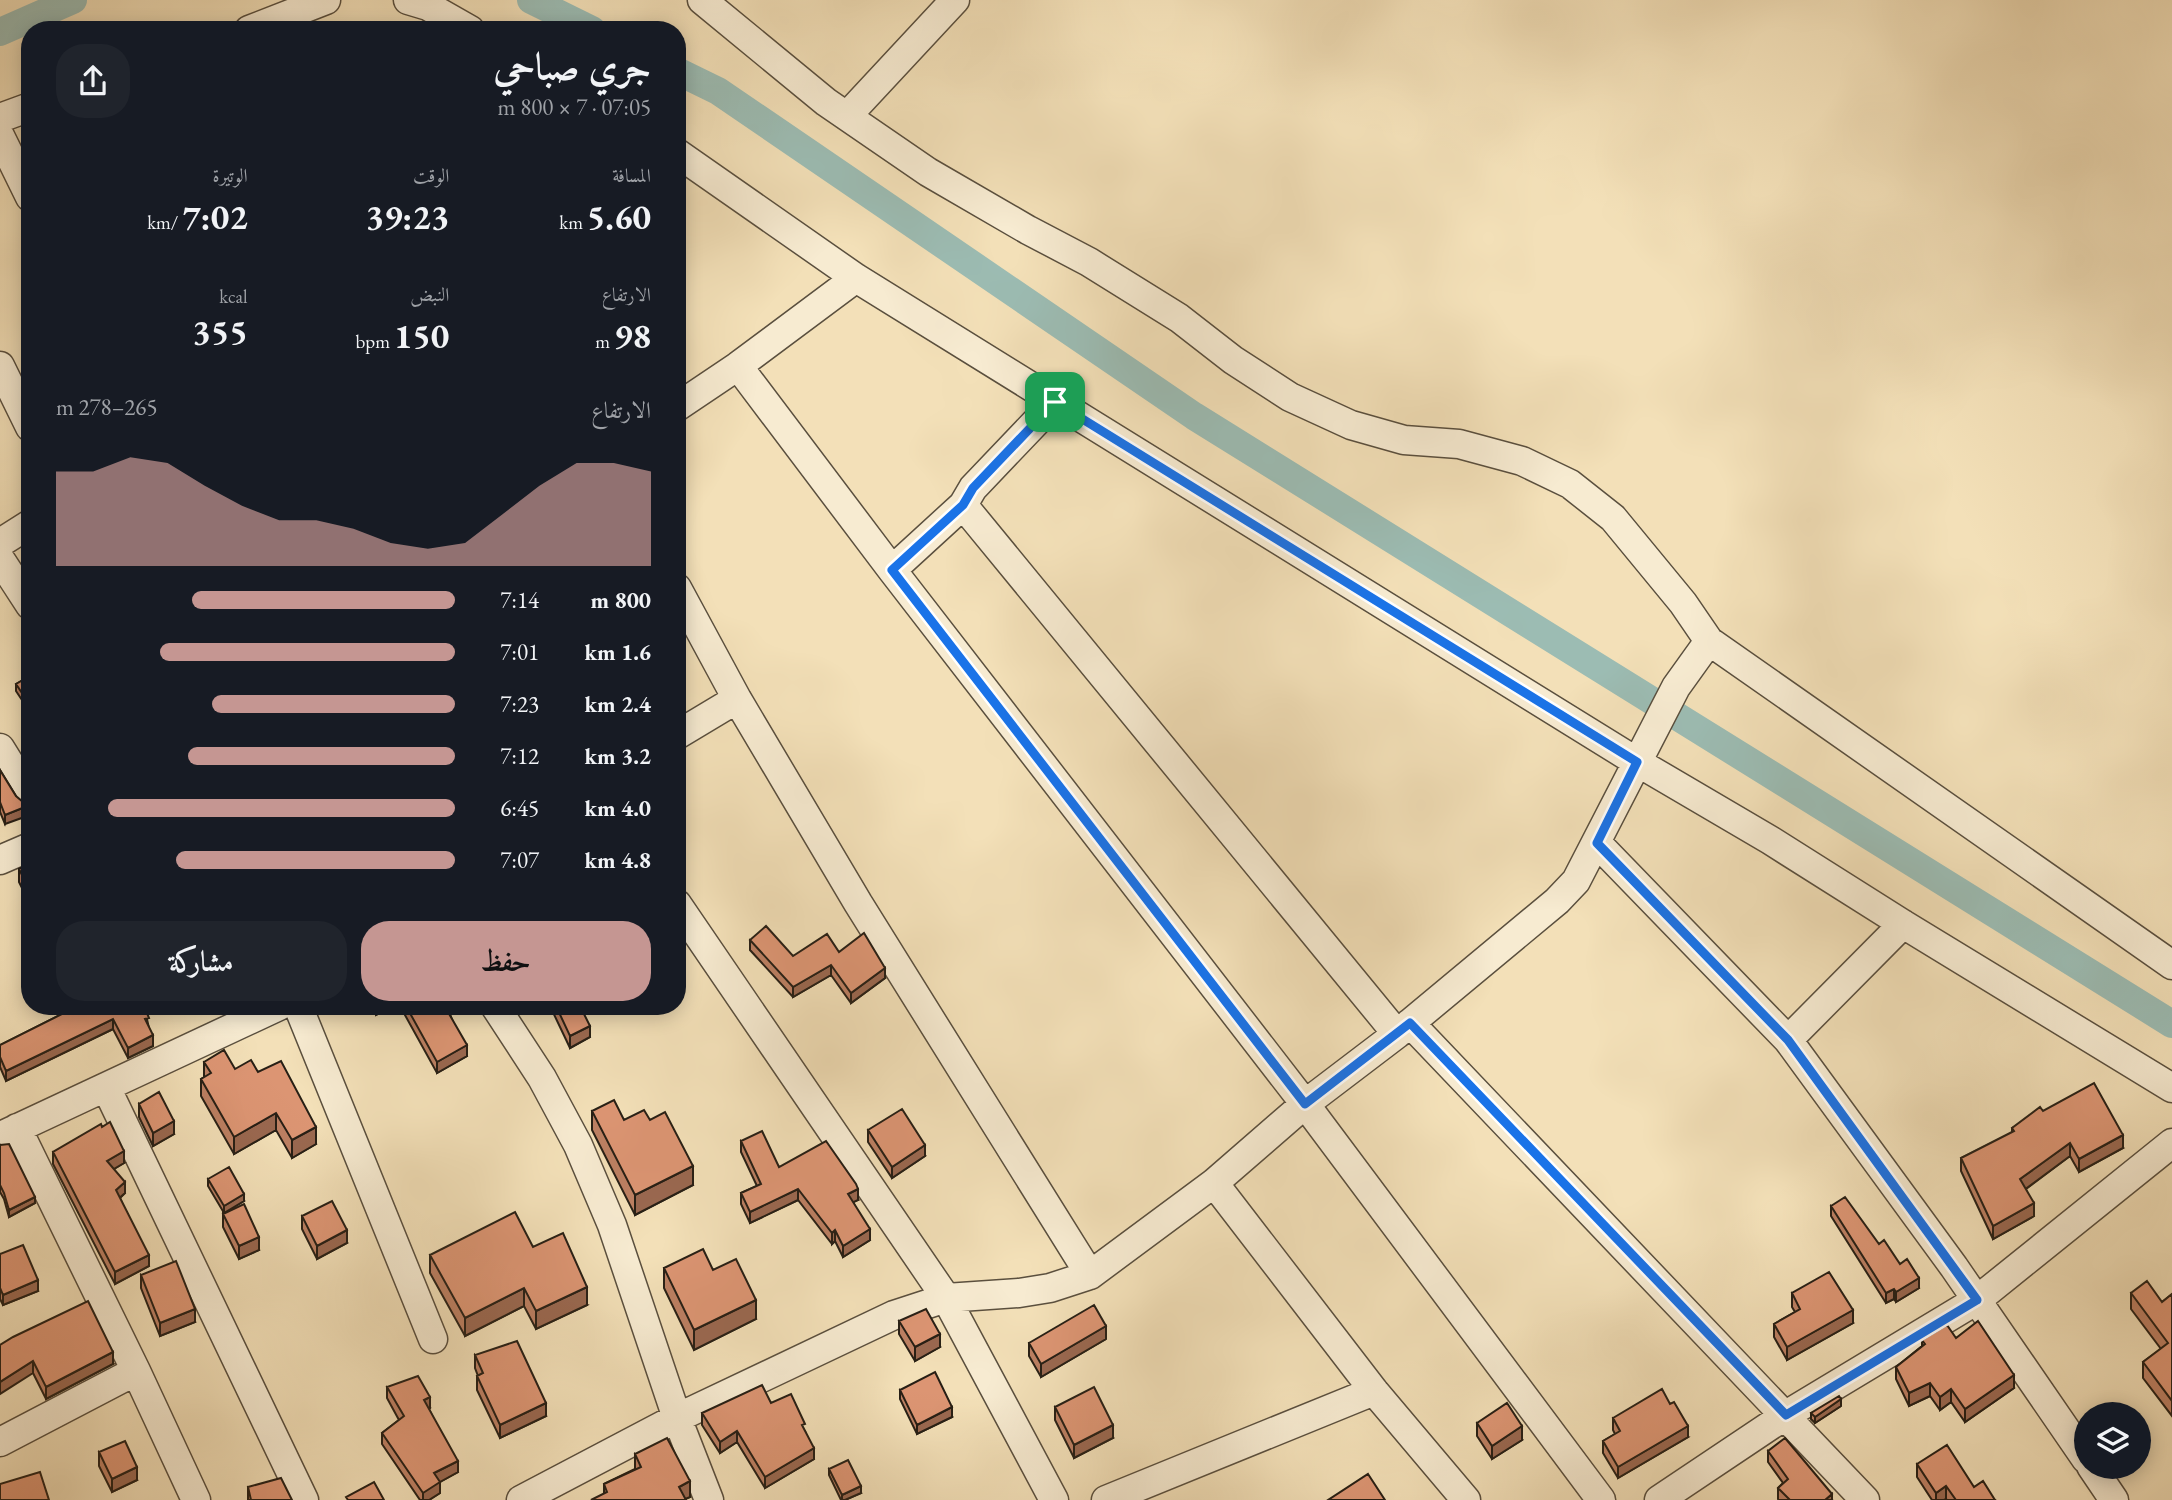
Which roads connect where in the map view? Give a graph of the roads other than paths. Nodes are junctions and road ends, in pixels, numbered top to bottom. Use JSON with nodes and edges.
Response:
{"nodes":[{"id":1,"x":326,"y":0,"type":"edge"},
{"id":2,"x":408,"y":0,"type":"edge"},
{"id":3,"x":702,"y":0,"type":"edge"},
{"id":4,"x":955,"y":0,"type":"edge"},
{"id":5,"x":272,"y":21,"type":"edge"},
{"id":6,"x":454,"y":21,"type":"edge"},
{"id":7,"x":21,"y":110,"type":"edge"},
{"id":8,"x":847,"y":116,"type":"junction"},
{"id":9,"x":0,"y":118,"type":"edge"},
{"id":10,"x":0,"y":136,"type":"edge"},
{"id":11,"x":686,"y":159,"type":"edge"},
{"id":12,"x":21,"y":179,"type":"edge"},
{"id":13,"x":856,"y":278,"type":"junction"},
{"id":14,"x":0,"y":366,"type":"edge"},
{"id":15,"x":738,"y":366,"type":"junction"},
{"id":16,"x":686,"y":401,"type":"edge"},
{"id":17,"x":1055,"y":402,"type":"junction"},
{"id":18,"x":21,"y":409,"type":"edge"},
{"id":19,"x":963,"y":505,"type":"junction"},
{"id":20,"x":21,"y":530,"type":"edge"},
{"id":21,"x":0,"y":543,"type":"edge"},
{"id":22,"x":0,"y":559,"type":"edge"},
{"id":23,"x":892,"y":570,"type":"junction"},
{"id":24,"x":21,"y":591,"type":"edge"},
{"id":25,"x":686,"y":605,"type":"edge"},
{"id":26,"x":1709,"y":641,"type":"junction"},
{"id":27,"x":737,"y":699,"type":"junction"},
{"id":28,"x":686,"y":730,"type":"edge"},
{"id":29,"x":0,"y":748,"type":"edge"},
{"id":30,"x":1637,"y":762,"type":"junction"},
{"id":31,"x":21,"y":782,"type":"edge"},
{"id":32,"x":1597,"y":843,"type":"junction"},
{"id":33,"x":21,"y":851,"type":"edge"},
{"id":34,"x":0,"y":860,"type":"edge"},
{"id":35,"x":686,"y":917,"type":"edge"},
{"id":36,"x":1903,"y":925,"type":"junction"},
{"id":37,"x":2172,"y":965,"type":"edge"},
{"id":38,"x":252,"y":1015,"type":"edge"},
{"id":39,"x":302,"y":1015,"type":"edge"},
{"id":40,"x":501,"y":1015,"type":"edge"},
{"id":41,"x":1404,"y":1029,"type":"junction"},
{"id":42,"x":1788,"y":1040,"type":"junction"},
{"id":43,"x":106,"y":1087,"type":"junction"},
{"id":44,"x":2172,"y":1088,"type":"edge"},
{"id":45,"x":1305,"y":1104,"type":"junction"},
{"id":46,"x":9,"y":1132,"type":"edge"},
{"id":47,"x":2171,"y":1145,"type":"edge"},
{"id":48,"x":1214,"y":1183,"type":"junction"},
{"id":49,"x":1090,"y":1275,"type":"junction"},
{"id":50,"x":946,"y":1298,"type":"junction"},
{"id":51,"x":1977,"y":1300,"type":"junction"},
{"id":52,"x":433,"y":1339,"type":"dead end"},
{"id":53,"x":136,"y":1371,"type":"junction"},
{"id":54,"x":1374,"y":1391,"type":"junction"},
{"id":55,"x":1786,"y":1415,"type":"junction"},
{"id":56,"x":677,"y":1418,"type":"junction"},
{"id":57,"x":2074,"y":1441,"type":"edge"},
{"id":58,"x":0,"y":1442,"type":"edge"},
{"id":59,"x":2100,"y":1479,"type":"edge"},
{"id":60,"x":196,"y":1500,"type":"edge"},
{"id":61,"x":304,"y":1500,"type":"edge"},
{"id":62,"x":521,"y":1500,"type":"edge"},
{"id":63,"x":709,"y":1500,"type":"edge"},
{"id":64,"x":1054,"y":1500,"type":"edge"},
{"id":65,"x":1106,"y":1500,"type":"edge"},
{"id":66,"x":1466,"y":1500,"type":"edge"},
{"id":67,"x":1601,"y":1500,"type":"edge"},
{"id":68,"x":1659,"y":1500,"type":"edge"},
{"id":69,"x":1865,"y":1500,"type":"edge"},
{"id":70,"x":2114,"y":1500,"type":"edge"}],
"edges":[{"from":1,"to":5,"type":"street"},
{"from":2,"to":6,"type":"street"},
{"from":3,"to":8,"type":"street"},
{"from":4,"to":8,"type":"street"},
{"from":7,"to":9,"type":"street"},
{"from":8,"to":26,"type":"street"},
{"from":10,"to":12,"type":"street"},
{"from":11,"to":13,"type":"street"},
{"from":13,"to":15,"type":"street"},
{"from":13,"to":17,"type":"street"},
{"from":14,"to":18,"type":"street"},
{"from":15,"to":16,"type":"street"},
{"from":15,"to":23,"type":"street"},
{"from":17,"to":19,"type":"street"},
{"from":17,"to":30,"type":"street"},
{"from":19,"to":23,"type":"street"},
{"from":19,"to":41,"type":"street"},
{"from":20,"to":21,"type":"street"},
{"from":22,"to":24,"type":"street"},
{"from":23,"to":45,"type":"street"},
{"from":25,"to":27,"type":"street"},
{"from":26,"to":30,"type":"street"},
{"from":26,"to":37,"type":"street"},
{"from":27,"to":28,"type":"street"},
{"from":27,"to":49,"type":"street"},
{"from":29,"to":31,"type":"street"},
{"from":30,"to":32,"type":"street"},
{"from":30,"to":36,"type":"street"},
{"from":32,"to":41,"type":"street"},
{"from":32,"to":42,"type":"street"},
{"from":33,"to":34,"type":"street"},
{"from":35,"to":50,"type":"street"},
{"from":36,"to":42,"type":"street"},
{"from":36,"to":44,"type":"street"},
{"from":38,"to":43,"type":"street"},
{"from":39,"to":52,"type":"street"},
{"from":40,"to":56,"type":"street"},
{"from":41,"to":45,"type":"street"},
{"from":41,"to":55,"type":"street"},
{"from":42,"to":51,"type":"street"},
{"from":43,"to":46,"type":"street"},
{"from":43,"to":61,"type":"street"},
{"from":45,"to":48,"type":"street"},
{"from":45,"to":67,"type":"street"},
{"from":46,"to":53,"type":"street"},
{"from":47,"to":51,"type":"street"},
{"from":48,"to":49,"type":"street"},
{"from":48,"to":54,"type":"street"},
{"from":49,"to":50,"type":"street"},
{"from":50,"to":56,"type":"street"},
{"from":50,"to":64,"type":"street"},
{"from":51,"to":55,"type":"street"},
{"from":51,"to":57,"type":"street"},
{"from":53,"to":58,"type":"street"},
{"from":53,"to":60,"type":"street"},
{"from":54,"to":65,"type":"street"},
{"from":54,"to":66,"type":"street"},
{"from":55,"to":68,"type":"street"},
{"from":55,"to":69,"type":"street"},
{"from":56,"to":62,"type":"street"},
{"from":56,"to":63,"type":"street"},
{"from":59,"to":70,"type":"street"}]}
